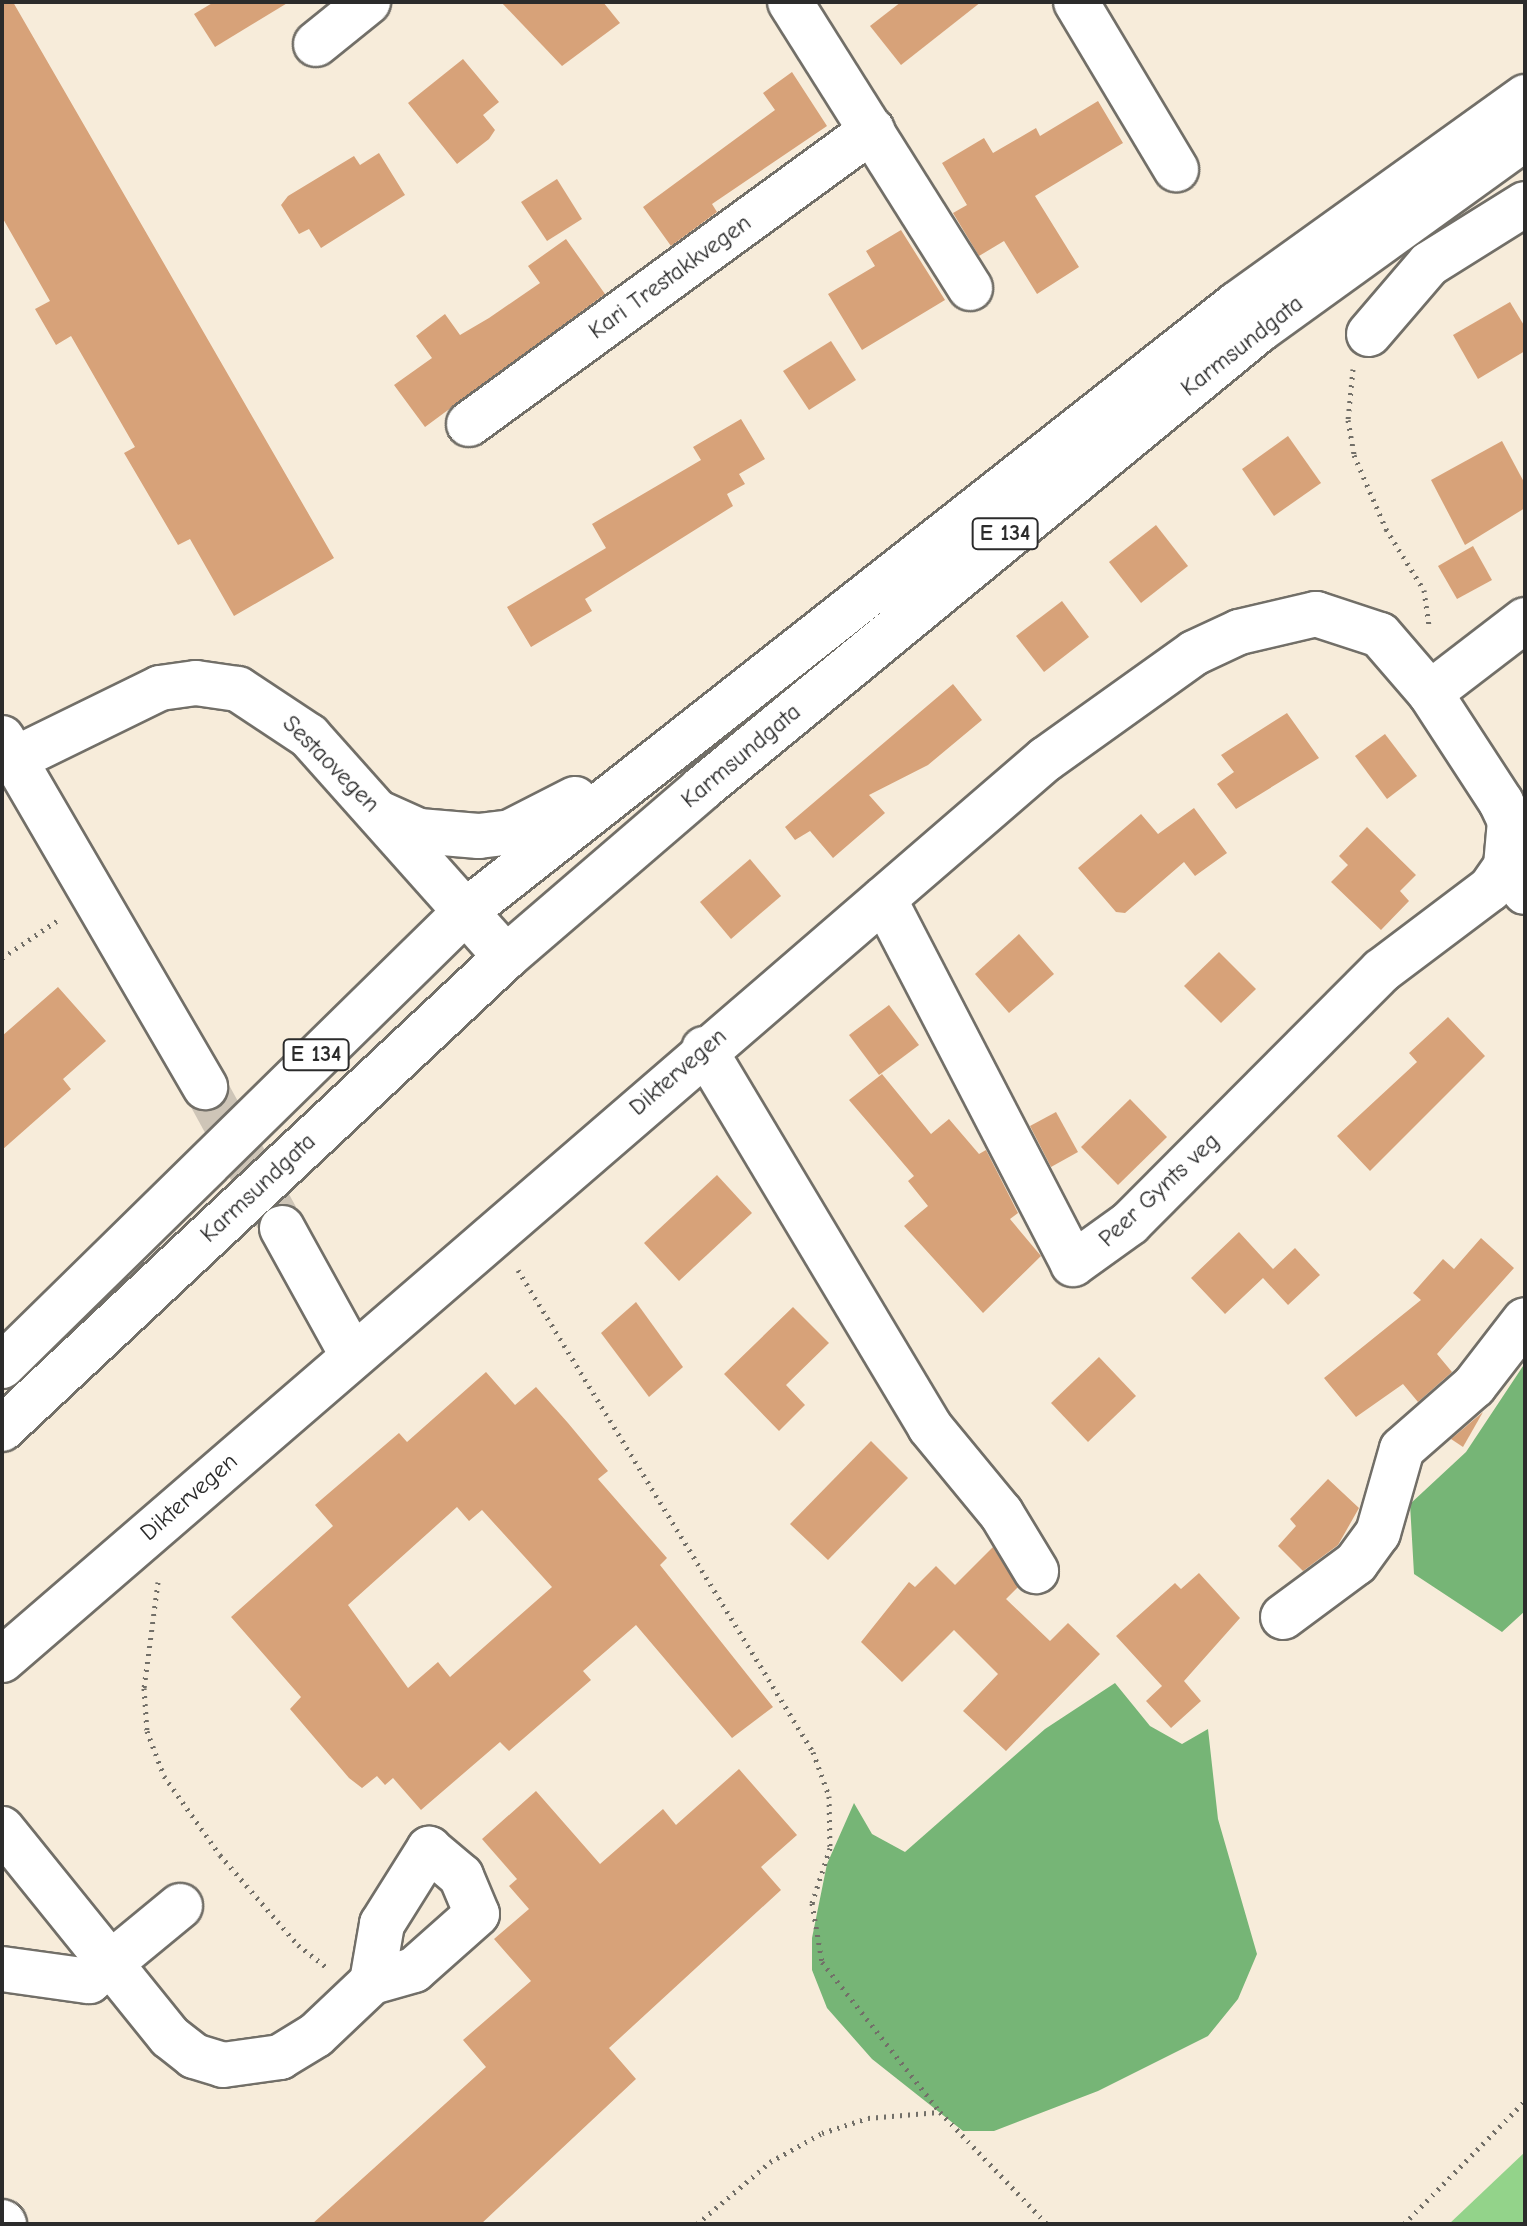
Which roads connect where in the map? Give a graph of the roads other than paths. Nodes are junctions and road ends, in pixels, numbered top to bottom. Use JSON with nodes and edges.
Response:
{"nodes":[{"id":1,"x":368,"y":2,"type":"edge"},
{"id":2,"x":790,"y":2,"type":"edge"},
{"id":3,"x":1076,"y":2,"type":"edge"},
{"id":4,"x":316,"y":44,"type":"dead end"},
{"id":5,"x":1525,"y":97,"type":"edge"},
{"id":6,"x":872,"y":130,"type":"junction"},
{"id":7,"x":1525,"y":138,"type":"edge"},
{"id":8,"x":1176,"y":169,"type":"dead end"},
{"id":9,"x":1525,"y":204,"type":"edge"},
{"id":10,"x":970,"y":288,"type":"dead end"},
{"id":11,"x":1369,"y":334,"type":"road end"},
{"id":12,"x":469,"y":424,"type":"dead end"},
{"id":13,"x":1525,"y":620,"type":"edge"},
{"id":14,"x":1405,"y":658,"type":"joint"},
{"id":15,"x":1430,"y":693,"type":"junction"},
{"id":16,"x":11,"y":748,"type":"edge"},
{"id":17,"x":649,"y":765,"type":"junction"},
{"id":18,"x":379,"y":813,"type":"junction"},
{"id":19,"x":1517,"y":821,"type":"edge"},
{"id":20,"x":1516,"y":879,"type":"edge"},
{"id":21,"x":884,"y":899,"type":"junction"},
{"id":22,"x":466,"y":911,"type":"junction"},
{"id":23,"x":506,"y":957,"type":"junction"},
{"id":24,"x":704,"y":1049,"type":"junction"},
{"id":25,"x":205,"y":1087,"type":"tunnel mouth"},
{"id":26,"x":282,"y":1228,"type":"tunnel mouth"},
{"id":27,"x":1525,"y":1320,"type":"edge"},
{"id":28,"x":352,"y":1355,"type":"junction"},
{"id":29,"x":2,"y":1366,"type":"edge"},
{"id":30,"x":2,"y":1429,"type":"edge"},
{"id":31,"x":1036,"y":1571,"type":"dead end"},
{"id":32,"x":1283,"y":1617,"type":"dead end"},
{"id":33,"x":2,"y":1660,"type":"edge"},
{"id":34,"x":2,"y":1829,"type":"edge"},
{"id":35,"x":180,"y":1906,"type":"dead end"},
{"id":36,"x":112,"y":1964,"type":"junction"},
{"id":37,"x":2,"y":1969,"type":"edge"},
{"id":38,"x":372,"y":1982,"type":"road end"}],
"edges":[{"from":1,"to":4,"type":"main road"},
{"from":2,"to":6,"type":"main road"},
{"from":3,"to":8,"type":"main road"},
{"from":5,"to":17,"type":"main road","name":"Karmsundgata","number":"E 134"},
{"from":6,"to":10,"type":"main road"},
{"from":6,"to":12,"type":"main road","name":"Kari Trestakkvegen"},
{"from":7,"to":23,"type":"main road","name":"Karmsundgata","number":"E 134"},
{"from":9,"to":11,"type":"main road"},
{"from":13,"to":15,"type":"main road"},
{"from":14,"to":15,"type":"main road","name":"Peer Gynts veg"},
{"from":14,"to":21,"type":"main road","name":"Diktervegen"},
{"from":15,"to":19,"type":"main road","name":"Peer Gynts veg"},
{"from":16,"to":18,"type":"main road","name":"Sestaovegen"},
{"from":16,"to":25,"type":"main road","name":"Sestaovegen"},
{"from":17,"to":18,"type":"main road","number":"E 134"},
{"from":17,"to":22,"type":"main road","name":"Karmsundgata","number":"E 134"},
{"from":18,"to":22,"type":"main road","name":"Sestaovegen"},
{"from":19,"to":20,"type":"main road","name":"Peer Gynts veg"},
{"from":20,"to":21,"type":"main road","name":"Peer Gynts veg"},
{"from":21,"to":24,"type":"main road","name":"Diktervegen"},
{"from":22,"to":23,"type":"main road","name":"Sestaovegen"},
{"from":22,"to":29,"type":"main road","name":"Karmsundgata","number":"E 134"},
{"from":23,"to":30,"type":"main road","name":"Karmsundgata","number":"E 134"},
{"from":24,"to":28,"type":"main road","name":"Diktervegen"},
{"from":24,"to":31,"type":"main road"},
{"from":26,"to":28,"type":"main road"},
{"from":27,"to":32,"type":"main road"},
{"from":28,"to":33,"type":"main road","name":"Diktervegen"},
{"from":34,"to":36,"type":"main road"},
{"from":35,"to":36,"type":"main road"},
{"from":36,"to":37,"type":"main road"},
{"from":36,"to":38,"type":"main road"}]}
